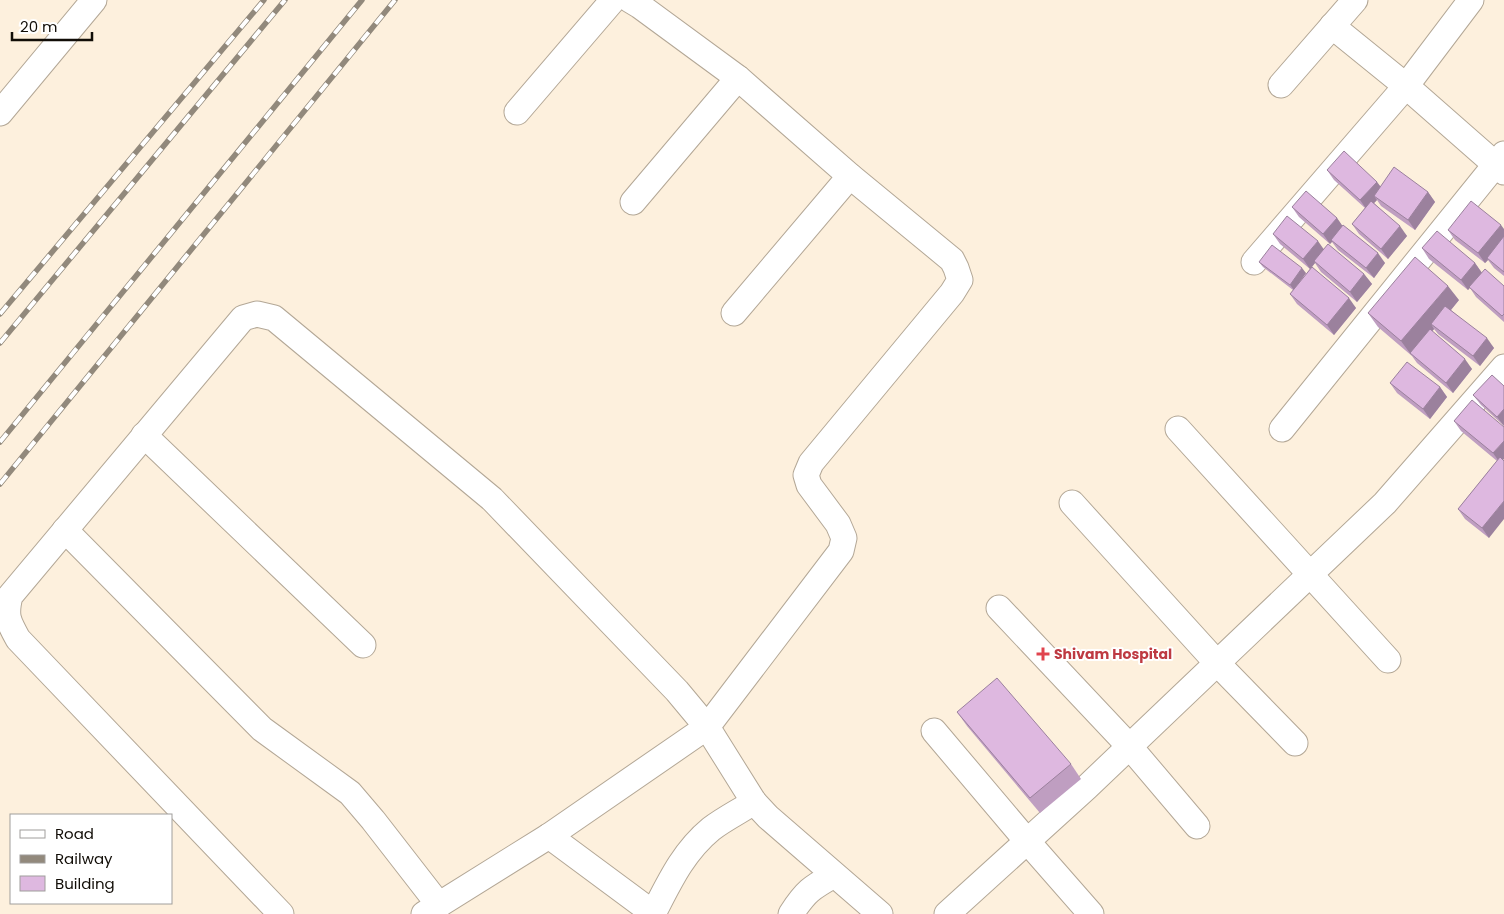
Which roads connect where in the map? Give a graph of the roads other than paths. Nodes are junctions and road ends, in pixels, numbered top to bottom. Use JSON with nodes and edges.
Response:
{"nodes":[{"id":1,"x":94,"y":0,"type":"edge"},
{"id":2,"x":613,"y":0,"type":"edge"},
{"id":3,"x":630,"y":0,"type":"edge"},
{"id":4,"x":1355,"y":0,"type":"edge"},
{"id":5,"x":1471,"y":0,"type":"edge"},
{"id":6,"x":1332,"y":26,"type":"junction"},
{"id":7,"x":738,"y":78,"type":"junction"},
{"id":8,"x":1281,"y":85,"type":"dead end"},
{"id":9,"x":1406,"y":86,"type":"junction"},
{"id":10,"x":518,"y":112,"type":"dead end"},
{"id":11,"x":0,"y":113,"type":"edge"},
{"id":12,"x":1501,"y":164,"type":"edge"},
{"id":13,"x":850,"y":176,"type":"junction"},
{"id":14,"x":633,"y":202,"type":"dead end"},
{"id":15,"x":1254,"y":262,"type":"dead end"},
{"id":16,"x":734,"y":313,"type":"dead end"},
{"id":17,"x":1504,"y":367,"type":"edge"},
{"id":18,"x":1178,"y":429,"type":"dead end"},
{"id":19,"x":1282,"y":429,"type":"dead end"},
{"id":20,"x":144,"y":435,"type":"junction"},
{"id":21,"x":1072,"y":503,"type":"dead end"},
{"id":22,"x":65,"y":530,"type":"junction"},
{"id":23,"x":1310,"y":575,"type":"junction"},
{"id":24,"x":999,"y":608,"type":"dead end"},
{"id":25,"x":363,"y":645,"type":"dead end"},
{"id":26,"x":1388,"y":660,"type":"dead end"},
{"id":27,"x":1217,"y":663,"type":"junction"},
{"id":28,"x":707,"y":727,"type":"junction"},
{"id":29,"x":934,"y":731,"type":"dead end"},
{"id":30,"x":1295,"y":743,"type":"dead end"},
{"id":31,"x":1130,"y":747,"type":"junction"},
{"id":32,"x":754,"y":802,"type":"junction"},
{"id":33,"x":1197,"y":826,"type":"dead end"},
{"id":34,"x":549,"y":836,"type":"junction"},
{"id":35,"x":1027,"y":841,"type":"junction"},
{"id":36,"x":834,"y":875,"type":"junction"},
{"id":37,"x":432,"y":909,"type":"edge"},
{"id":38,"x":281,"y":914,"type":"edge"},
{"id":39,"x":653,"y":914,"type":"edge"},
{"id":40,"x":792,"y":914,"type":"edge"},
{"id":41,"x":880,"y":914,"type":"edge"},
{"id":42,"x":947,"y":914,"type":"edge"},
{"id":43,"x":1091,"y":914,"type":"edge"}],
"edges":[{"from":1,"to":11,"type":"street"},
{"from":2,"to":10,"type":"street"},
{"from":3,"to":7,"type":"street"},
{"from":4,"to":6,"type":"street"},
{"from":5,"to":9,"type":"street"},
{"from":6,"to":8,"type":"street"},
{"from":6,"to":9,"type":"street"},
{"from":7,"to":13,"type":"street"},
{"from":7,"to":14,"type":"street"},
{"from":9,"to":12,"type":"street"},
{"from":9,"to":15,"type":"street"},
{"from":12,"to":19,"type":"street"},
{"from":13,"to":16,"type":"street"},
{"from":13,"to":28,"type":"street"},
{"from":17,"to":23,"type":"street"},
{"from":18,"to":23,"type":"street"},
{"from":20,"to":22,"type":"street"},
{"from":20,"to":25,"type":"street"},
{"from":20,"to":28,"type":"street"},
{"from":21,"to":27,"type":"street"},
{"from":22,"to":37,"type":"street"},
{"from":22,"to":38,"type":"street"},
{"from":23,"to":26,"type":"street"},
{"from":23,"to":27,"type":"street"},
{"from":24,"to":31,"type":"street"},
{"from":27,"to":30,"type":"street"},
{"from":27,"to":31,"type":"street"},
{"from":28,"to":32,"type":"street"},
{"from":28,"to":34,"type":"street"},
{"from":29,"to":35,"type":"street"},
{"from":31,"to":33,"type":"street"},
{"from":31,"to":35,"type":"street"},
{"from":32,"to":36,"type":"street"},
{"from":32,"to":39,"type":"street"},
{"from":34,"to":37,"type":"street"},
{"from":34,"to":39,"type":"street"},
{"from":35,"to":42,"type":"street"},
{"from":35,"to":43,"type":"street"},
{"from":36,"to":40,"type":"street"},
{"from":36,"to":41,"type":"street"}]}
